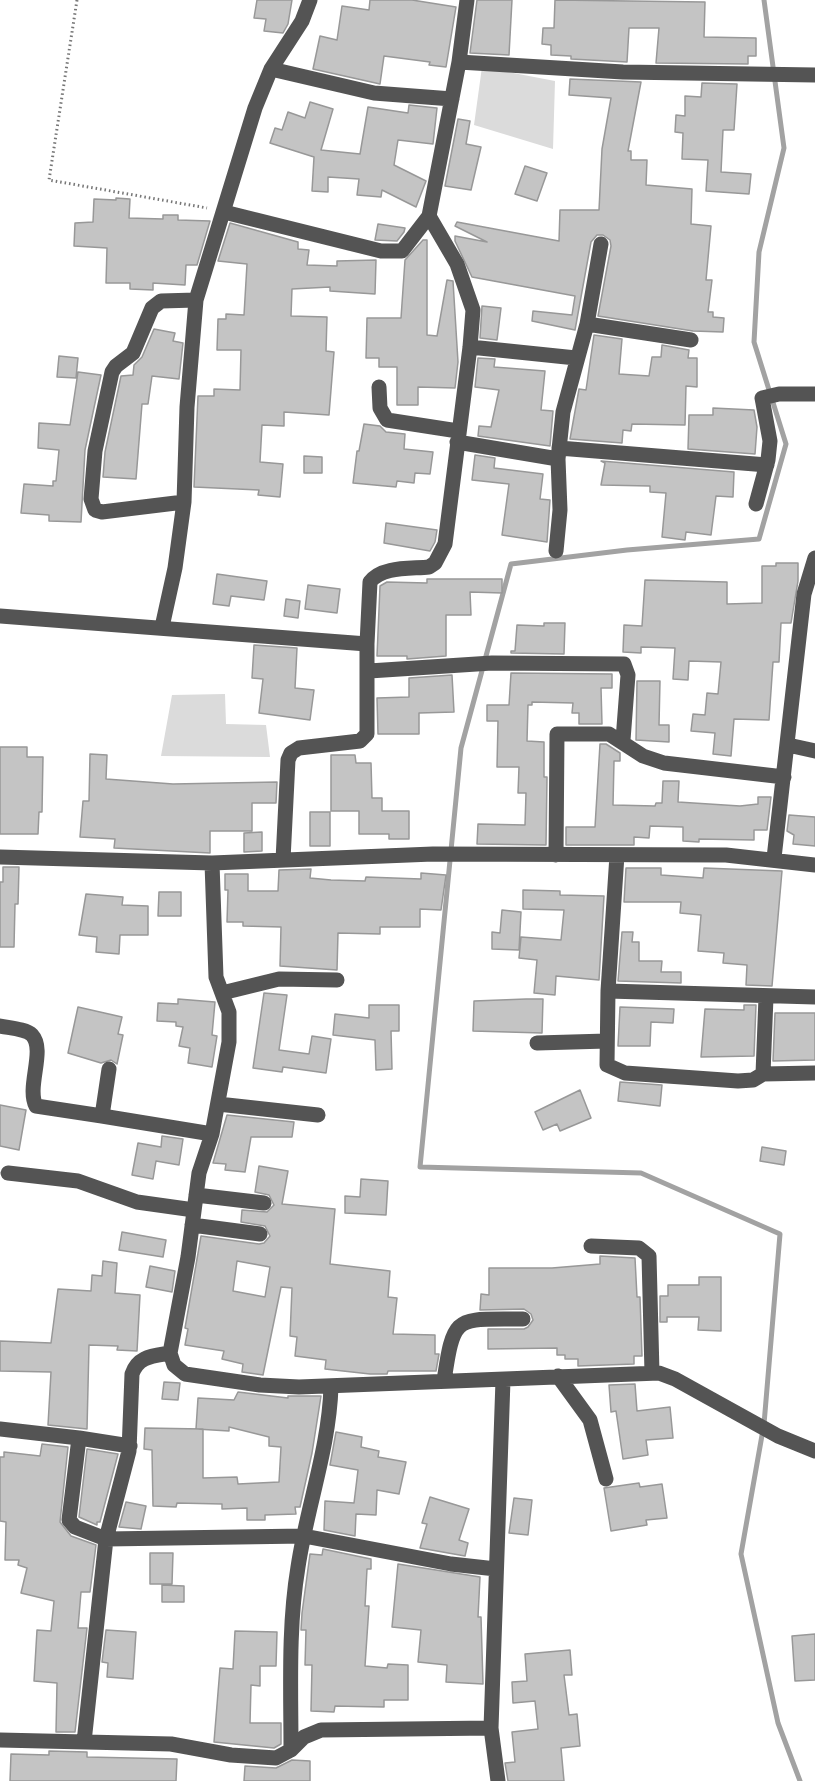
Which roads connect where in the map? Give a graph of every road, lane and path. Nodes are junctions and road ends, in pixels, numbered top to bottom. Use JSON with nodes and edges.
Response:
{"nodes":[{"id":1,"x":77,"y":0,"type":"edge"},
{"id":2,"x":310,"y":0,"type":"edge"},
{"id":3,"x":467,"y":0,"type":"edge"},
{"id":4,"x":459,"y":62,"type":"junction"},
{"id":5,"x":272,"y":69,"type":"junction"},
{"id":6,"x":815,"y":75,"type":"edge"},
{"id":7,"x":452,"y":99,"type":"junction"},
{"id":8,"x":224,"y":212,"type":"junction"},
{"id":9,"x":429,"y":216,"type":"junction"},
{"id":10,"x":601,"y":244,"type":"dead end"},
{"id":11,"x":196,"y":300,"type":"junction"},
{"id":12,"x":587,"y":324,"type":"junction"},
{"id":13,"x":692,"y":340,"type":"dead end"},
{"id":14,"x":471,"y":347,"type":"junction"},
{"id":15,"x":576,"y":358,"type":"junction"},
{"id":16,"x":379,"y":387,"type":"dead end"},
{"id":17,"x":815,"y":394,"type":"edge"},
{"id":18,"x":457,"y":437,"type":"junction"},
{"id":19,"x":558,"y":453,"type":"junction"},
{"id":20,"x":767,"y":465,"type":"junction"},
{"id":21,"x":184,"y":502,"type":"junction"},
{"id":22,"x":756,"y":504,"type":"dead end"},
{"id":23,"x":556,"y":551,"type":"dead end"},
{"id":24,"x":814,"y":563,"type":"edge"},
{"id":25,"x":0,"y":616,"type":"edge"},
{"id":26,"x":162,"y":627,"type":"junction"},
{"id":27,"x":367,"y":644,"type":"junction"},
{"id":28,"x":369,"y":671,"type":"junction"},
{"id":29,"x":623,"y":740,"type":"junction"},
{"id":30,"x":788,"y":745,"type":"junction"},
{"id":31,"x":815,"y":751,"type":"edge"},
{"id":32,"x":784,"y":777,"type":"junction"},
{"id":33,"x":556,"y":855,"type":"junction"},
{"id":34,"x":617,"y":855,"type":"junction"},
{"id":35,"x":0,"y":857,"type":"edge"},
{"id":36,"x":774,"y":858,"type":"junction"},
{"id":37,"x":283,"y":860,"type":"junction"},
{"id":38,"x":212,"y":863,"type":"junction"},
{"id":39,"x":815,"y":865,"type":"edge"},
{"id":40,"x":336,"y":980,"type":"dead end"},
{"id":41,"x":608,"y":992,"type":"junction"},
{"id":42,"x":222,"y":993,"type":"junction"},
{"id":43,"x":766,"y":997,"type":"junction"},
{"id":44,"x":815,"y":997,"type":"edge"},
{"id":45,"x":0,"y":1026,"type":"edge"},
{"id":46,"x":606,"y":1041,"type":"junction"},
{"id":47,"x":537,"y":1043,"type":"dead end"},
{"id":48,"x":109,"y":1069,"type":"dead end"},
{"id":49,"x":815,"y":1073,"type":"edge"},
{"id":50,"x":763,"y":1074,"type":"junction"},
{"id":51,"x":218,"y":1104,"type":"junction"},
{"id":52,"x":318,"y":1115,"type":"dead end"},
{"id":53,"x":102,"y":1116,"type":"junction"},
{"id":54,"x":212,"y":1134,"type":"junction"},
{"id":55,"x":8,"y":1173,"type":"dead end"},
{"id":56,"x":264,"y":1203,"type":"dead end"},
{"id":57,"x":194,"y":1210,"type":"junction"},
{"id":58,"x":261,"y":1234,"type":"dead end"},
{"id":59,"x":591,"y":1246,"type":"dead end"},
{"id":60,"x":523,"y":1319,"type":"dead end"},
{"id":61,"x":170,"y":1353,"type":"junction"},
{"id":62,"x":652,"y":1373,"type":"junction"},
{"id":63,"x":558,"y":1376,"type":"junction"},
{"id":64,"x":503,"y":1380,"type":"junction"},
{"id":65,"x":444,"y":1381,"type":"junction"},
{"id":66,"x":331,"y":1387,"type":"junction"},
{"id":67,"x":0,"y":1429,"type":"edge"},
{"id":68,"x":79,"y":1438,"type":"junction"},
{"id":69,"x":130,"y":1446,"type":"junction"},
{"id":70,"x":815,"y":1451,"type":"edge"},
{"id":71,"x":606,"y":1479,"type":"dead end"},
{"id":72,"x":304,"y":1536,"type":"junction"},
{"id":73,"x":106,"y":1539,"type":"junction"},
{"id":74,"x":496,"y":1569,"type":"junction"},
{"id":75,"x":491,"y":1728,"type":"junction"},
{"id":76,"x":0,"y":1740,"type":"edge"},
{"id":77,"x":84,"y":1742,"type":"junction"},
{"id":78,"x":291,"y":1750,"type":"junction"},
{"id":79,"x":498,"y":1781,"type":"edge"}],
"edges":[{"from":1,"to":8,"type":"path"},
{"from":2,"to":5,"type":"street"},
{"from":3,"to":4,"type":"street"},
{"from":4,"to":6,"type":"street"},
{"from":4,"to":7,"type":"street"},
{"from":5,"to":7,"type":"street"},
{"from":5,"to":8,"type":"street"},
{"from":7,"to":9,"type":"street"},
{"from":8,"to":9,"type":"street"},
{"from":8,"to":11,"type":"street"},
{"from":9,"to":14,"type":"street"},
{"from":10,"to":12,"type":"street"},
{"from":11,"to":21,"type":"street"},
{"from":11,"to":21,"type":"street"},
{"from":12,"to":13,"type":"street"},
{"from":12,"to":15,"type":"street"},
{"from":14,"to":15,"type":"street"},
{"from":14,"to":18,"type":"street"},
{"from":15,"to":19,"type":"street"},
{"from":16,"to":18,"type":"street"},
{"from":17,"to":20,"type":"street"},
{"from":18,"to":19,"type":"street"},
{"from":18,"to":27,"type":"street"},
{"from":19,"to":20,"type":"street"},
{"from":19,"to":23,"type":"street"},
{"from":20,"to":22,"type":"street"},
{"from":21,"to":26,"type":"street"},
{"from":24,"to":30,"type":"street"},
{"from":25,"to":26,"type":"street"},
{"from":26,"to":27,"type":"street"},
{"from":27,"to":28,"type":"street"},
{"from":28,"to":29,"type":"street"},
{"from":28,"to":37,"type":"street"},
{"from":29,"to":32,"type":"street"},
{"from":29,"to":33,"type":"street"},
{"from":30,"to":31,"type":"street"},
{"from":30,"to":32,"type":"street"},
{"from":32,"to":36,"type":"street"},
{"from":33,"to":34,"type":"street"},
{"from":33,"to":37,"type":"street"},
{"from":34,"to":36,"type":"street"},
{"from":34,"to":41,"type":"street"},
{"from":35,"to":38,"type":"street"},
{"from":36,"to":39,"type":"street"},
{"from":37,"to":38,"type":"street"},
{"from":38,"to":42,"type":"street"},
{"from":40,"to":42,"type":"street"},
{"from":41,"to":43,"type":"street"},
{"from":41,"to":46,"type":"street"},
{"from":42,"to":51,"type":"street"},
{"from":43,"to":44,"type":"street"},
{"from":43,"to":50,"type":"street"},
{"from":45,"to":53,"type":"street"},
{"from":46,"to":47,"type":"street"},
{"from":46,"to":50,"type":"street"},
{"from":48,"to":53,"type":"street"},
{"from":49,"to":50,"type":"street"},
{"from":51,"to":52,"type":"street"},
{"from":51,"to":54,"type":"street"},
{"from":53,"to":54,"type":"street"},
{"from":54,"to":57,"type":"street"},
{"from":55,"to":57,"type":"street"},
{"from":56,"to":57,"type":"street"},
{"from":57,"to":58,"type":"street"},
{"from":57,"to":61,"type":"street"},
{"from":59,"to":62,"type":"street"},
{"from":60,"to":65,"type":"street"},
{"from":61,"to":66,"type":"street"},
{"from":61,"to":69,"type":"street"},
{"from":62,"to":63,"type":"street"},
{"from":62,"to":70,"type":"street"},
{"from":63,"to":64,"type":"street"},
{"from":63,"to":71,"type":"street"},
{"from":64,"to":65,"type":"street"},
{"from":64,"to":74,"type":"street"},
{"from":65,"to":66,"type":"street"},
{"from":66,"to":72,"type":"street"},
{"from":67,"to":68,"type":"street"},
{"from":68,"to":69,"type":"street"},
{"from":68,"to":73,"type":"street"},
{"from":69,"to":73,"type":"street"},
{"from":72,"to":73,"type":"street"},
{"from":72,"to":74,"type":"street"},
{"from":72,"to":78,"type":"street"},
{"from":73,"to":77,"type":"street"},
{"from":74,"to":75,"type":"street"},
{"from":75,"to":78,"type":"street"},
{"from":75,"to":79,"type":"street"},
{"from":76,"to":77,"type":"street"},
{"from":77,"to":78,"type":"street"}]}
